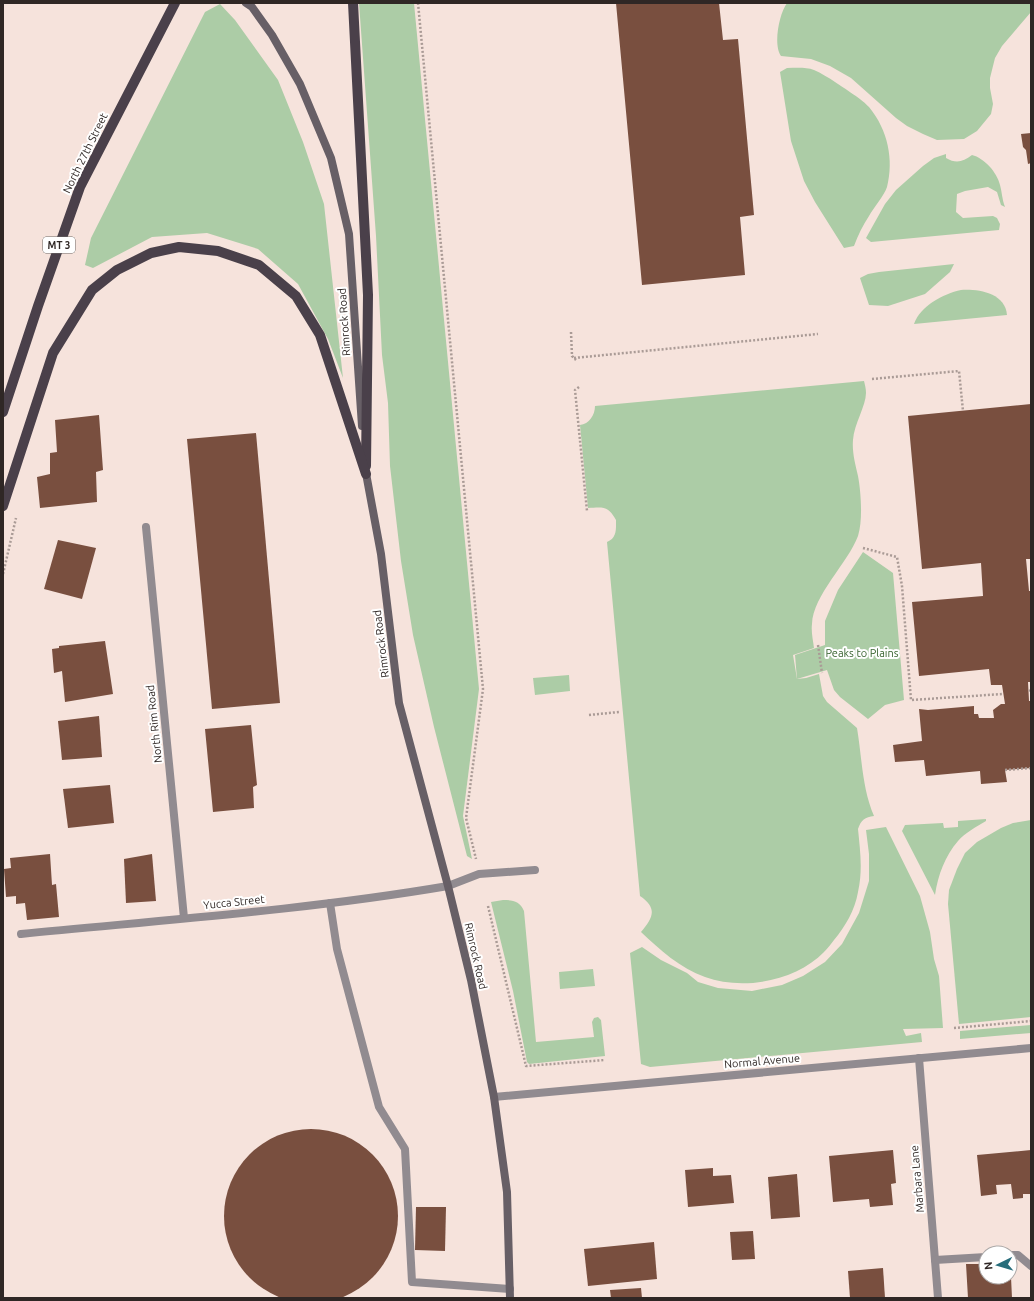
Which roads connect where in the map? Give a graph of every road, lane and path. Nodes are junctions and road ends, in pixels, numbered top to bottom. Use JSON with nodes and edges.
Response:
{"nodes":[{"id":1,"x":175,"y":3,"type":"edge"},
{"id":2,"x":246,"y":3,"type":"edge"},
{"id":3,"x":353,"y":3,"type":"edge"},
{"id":4,"x":418,"y":3,"type":"edge"},
{"id":5,"x":571,"y":332,"type":"dead end"},
{"id":6,"x":818,"y":334,"type":"dead end"},
{"id":7,"x":872,"y":379,"type":"dead end"},
{"id":8,"x":579,"y":387,"type":"dead end"},
{"id":9,"x":963,"y":411,"type":"dead end"},
{"id":10,"x":3,"y":412,"type":"edge"},
{"id":11,"x":366,"y":474,"type":"junction"},
{"id":12,"x":3,"y":506,"type":"edge"},
{"id":13,"x":587,"y":511,"type":"dead end"},
{"id":14,"x":146,"y":527,"type":"dead end"},
{"id":15,"x":863,"y":548,"type":"dead end"},
{"id":16,"x":818,"y":645,"type":"dead end"},
{"id":17,"x":822,"y":673,"type":"dead end"},
{"id":18,"x":1003,"y":694,"type":"dead end"},
{"id":19,"x":619,"y":712,"type":"dead end"},
{"id":20,"x":590,"y":715,"type":"dead end"},
{"id":21,"x":1031,"y":768,"type":"edge"},
{"id":22,"x":1005,"y":770,"type":"dead end"},
{"id":23,"x":478,"y":865,"type":"dead end"},
{"id":24,"x":535,"y":870,"type":"dead end"},
{"id":25,"x":448,"y":886,"type":"junction"},
{"id":26,"x":330,"y":903,"type":"junction"},
{"id":27,"x":488,"y":906,"type":"dead end"},
{"id":28,"x":184,"y":918,"type":"junction"},
{"id":29,"x":21,"y":934,"type":"dead end"},
{"id":30,"x":1031,"y":1021,"type":"edge"},
{"id":31,"x":954,"y":1028,"type":"dead end"},
{"id":32,"x":1031,"y":1048,"type":"edge"},
{"id":33,"x":918,"y":1058,"type":"junction"},
{"id":34,"x":604,"y":1060,"type":"dead end"},
{"id":35,"x":494,"y":1096,"type":"junction"},
{"id":36,"x":1018,"y":1255,"type":"edge"},
{"id":37,"x":978,"y":1257,"type":"edge"},
{"id":38,"x":935,"y":1260,"type":"junction"},
{"id":39,"x":1031,"y":1266,"type":"edge"},
{"id":40,"x":510,"y":1289,"type":"junction"},
{"id":41,"x":510,"y":1298,"type":"edge"},
{"id":42,"x":938,"y":1298,"type":"edge"}],
"edges":[{"from":1,"to":10,"type":"main road","name":"North 27th Street","number":"MT 3"},
{"from":2,"to":11,"type":"main road","name":"Rimrock Road"},
{"from":3,"to":11,"type":"main road"},
{"from":4,"to":23,"type":"path"},
{"from":5,"to":6,"type":"path"},
{"from":7,"to":9,"type":"path"},
{"from":8,"to":13,"type":"path"},
{"from":11,"to":12,"type":"main road"},
{"from":11,"to":25,"type":"main road","name":"Rimrock Road"},
{"from":14,"to":28,"type":"street","name":"North Rim Road"},
{"from":15,"to":18,"type":"path"},
{"from":16,"to":17,"type":"path"},
{"from":19,"to":20,"type":"path"},
{"from":21,"to":22,"type":"path"},
{"from":24,"to":25,"type":"street","name":"Yucca Street"},
{"from":25,"to":26,"type":"street","name":"Yucca Street"},
{"from":25,"to":35,"type":"main road","name":"Rimrock Road"},
{"from":26,"to":28,"type":"street","name":"Yucca Street"},
{"from":26,"to":40,"type":"street"},
{"from":27,"to":34,"type":"path"},
{"from":28,"to":29,"type":"street","name":"Yucca Street"},
{"from":30,"to":31,"type":"path"},
{"from":32,"to":33,"type":"street","name":"Normal Avenue"},
{"from":33,"to":35,"type":"street","name":"Normal Avenue"},
{"from":33,"to":38,"type":"street","name":"Marbara Lane"},
{"from":35,"to":40,"type":"main road","name":"Rimrock Road"},
{"from":36,"to":39,"type":"street"},
{"from":37,"to":38,"type":"street"},
{"from":38,"to":42,"type":"street","name":"Marbara Lane"},
{"from":40,"to":41,"type":"main road","name":"Rimrock Road"}]}
